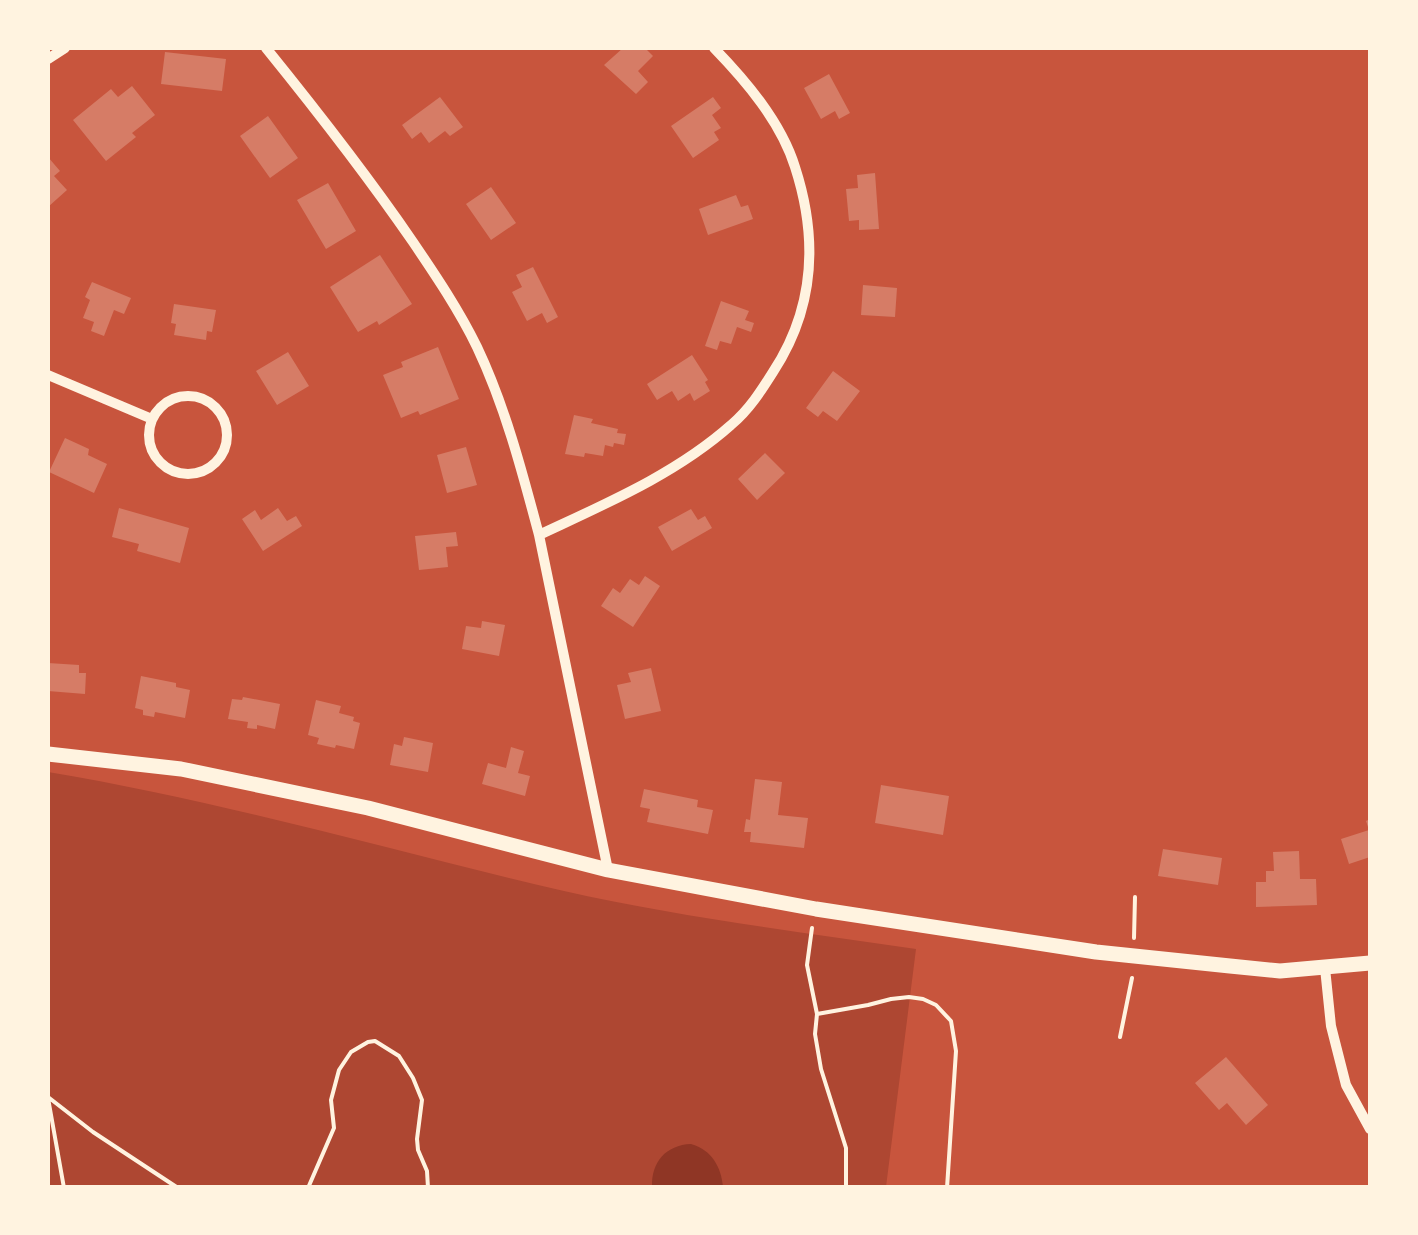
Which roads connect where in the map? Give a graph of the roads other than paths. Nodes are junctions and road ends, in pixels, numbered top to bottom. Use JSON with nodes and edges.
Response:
{"nodes":[{"id":1,"x":64,"y":48,"type":"edge"},
{"id":2,"x":266,"y":48,"type":"edge"},
{"id":3,"x":714,"y":48,"type":"edge"},
{"id":4,"x":48,"y":59,"type":"edge"},
{"id":5,"x":48,"y":375,"type":"edge"},
{"id":6,"x":152,"y":420,"type":"junction"},
{"id":7,"x":539,"y":535,"type":"junction"},
{"id":8,"x":48,"y":754,"type":"edge"},
{"id":9,"x":608,"y":870,"type":"junction"},
{"id":10,"x":1370,"y":964,"type":"edge"},
{"id":11,"x":1325,"y":968,"type":"junction"},
{"id":12,"x":1370,"y":1130,"type":"edge"}],
"edges":[{"from":1,"to":4,"type":"street"},
{"from":2,"to":7,"type":"street"},
{"from":3,"to":7,"type":"street"},
{"from":5,"to":6,"type":"street"},
{"from":6,"to":6,"type":"street"},
{"from":7,"to":9,"type":"street"},
{"from":8,"to":9,"type":"street"},
{"from":9,"to":11,"type":"street"},
{"from":10,"to":11,"type":"street"},
{"from":11,"to":12,"type":"street"}]}
